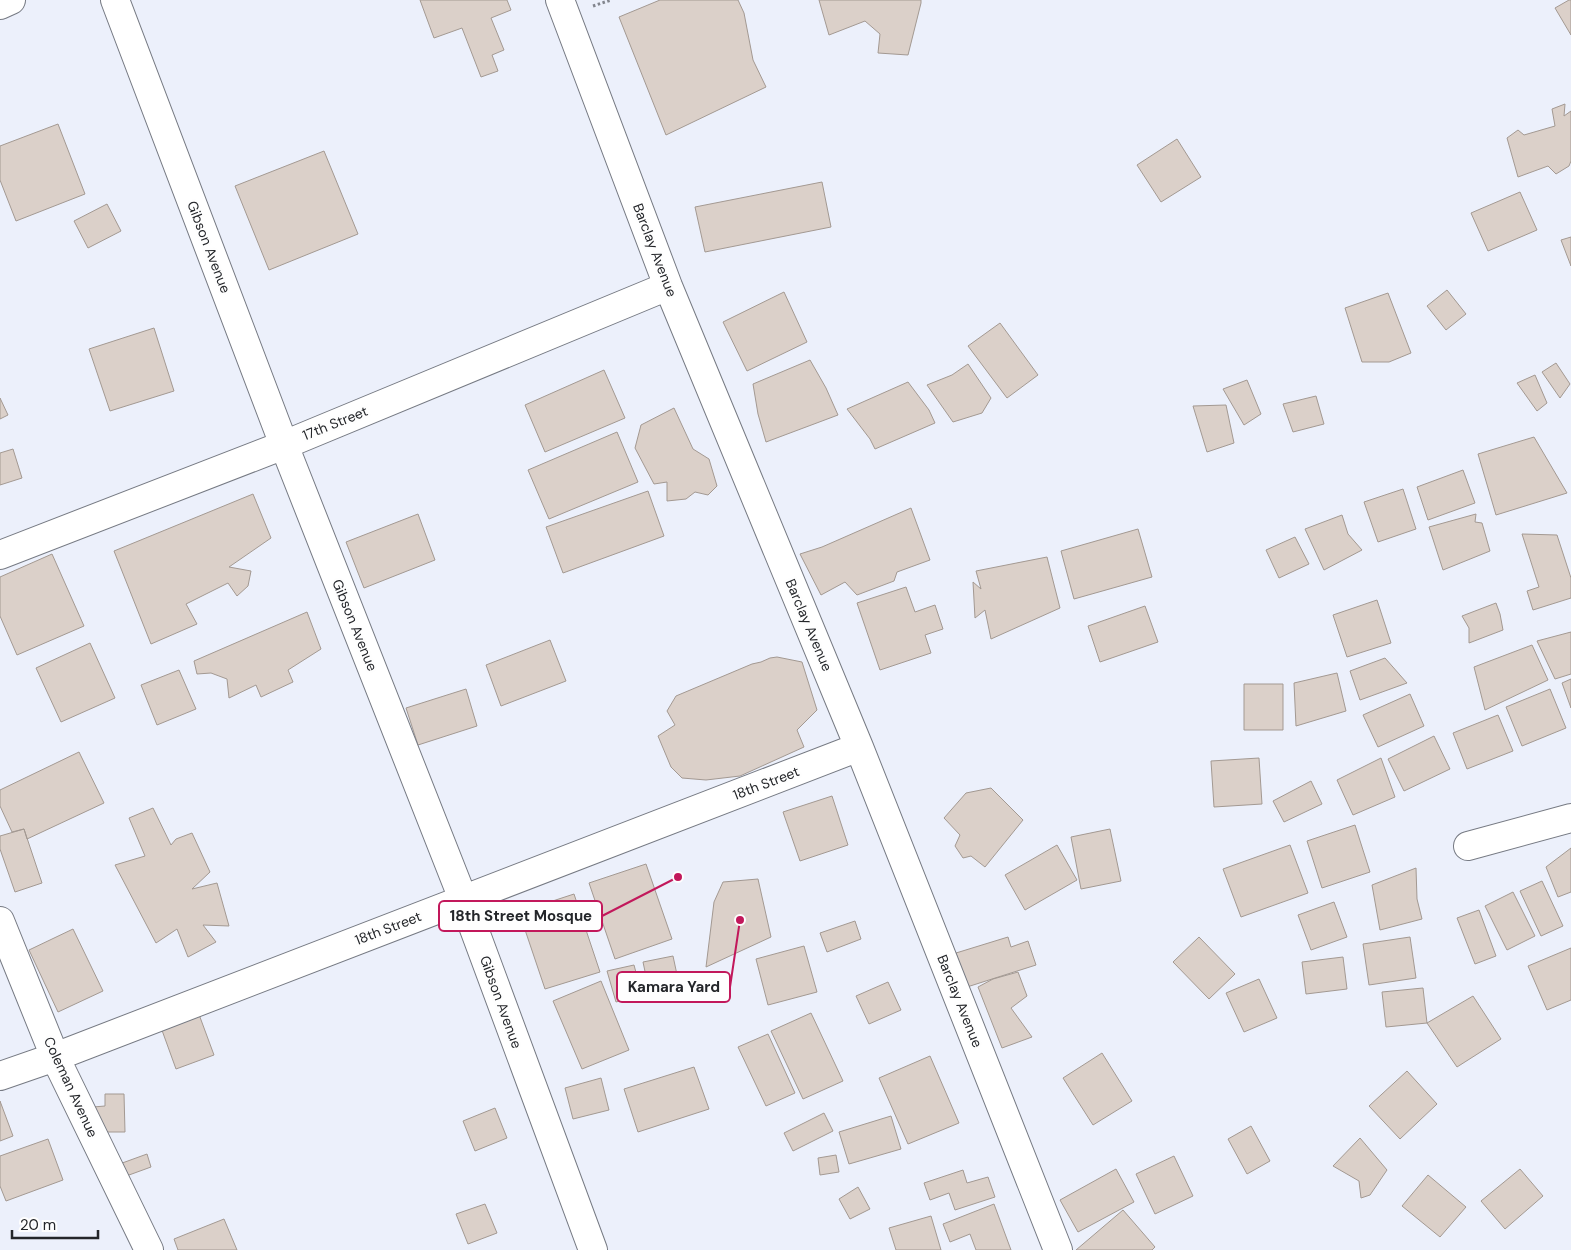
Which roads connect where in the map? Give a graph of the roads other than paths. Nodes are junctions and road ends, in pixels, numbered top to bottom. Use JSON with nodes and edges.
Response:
{"nodes":[{"id":1,"x":11,"y":0,"type":"edge"},
{"id":2,"x":114,"y":0,"type":"edge"},
{"id":3,"x":560,"y":0,"type":"edge"},
{"id":4,"x":0,"y":5,"type":"edge"},
{"id":5,"x":668,"y":286,"type":"junction"},
{"id":6,"x":284,"y":445,"type":"junction"},
{"id":7,"x":0,"y":555,"type":"edge"},
{"id":8,"x":859,"y":747,"type":"junction"},
{"id":9,"x":1571,"y":818,"type":"edge"},
{"id":10,"x":1468,"y":846,"type":"dead end"},
{"id":11,"x":463,"y":899,"type":"junction"},
{"id":12,"x":0,"y":921,"type":"edge"},
{"id":13,"x":55,"y":1057,"type":"junction"},
{"id":14,"x":0,"y":1076,"type":"edge"},
{"id":15,"x":150,"y":1250,"type":"edge"},
{"id":16,"x":594,"y":1250,"type":"edge"},
{"id":17,"x":1058,"y":1250,"type":"edge"}],
"edges":[{"from":1,"to":4,"type":"street"},
{"from":2,"to":6,"type":"street","name":"Gibson Avenue"},
{"from":3,"to":5,"type":"street","name":"Barclay Avenue"},
{"from":5,"to":6,"type":"street","name":"17th Street"},
{"from":5,"to":8,"type":"street","name":"Barclay Avenue"},
{"from":6,"to":7,"type":"street","name":"17th Street"},
{"from":6,"to":11,"type":"street","name":"Gibson Avenue"},
{"from":8,"to":11,"type":"street","name":"18th Street"},
{"from":8,"to":17,"type":"street","name":"Barclay Avenue"},
{"from":9,"to":10,"type":"street"},
{"from":11,"to":13,"type":"street","name":"18th Street"},
{"from":11,"to":16,"type":"street","name":"Gibson Avenue"},
{"from":12,"to":13,"type":"street","name":"Coleman Avenue"},
{"from":13,"to":14,"type":"street","name":"18th Street"},
{"from":13,"to":15,"type":"street","name":"Coleman Avenue"}]}
